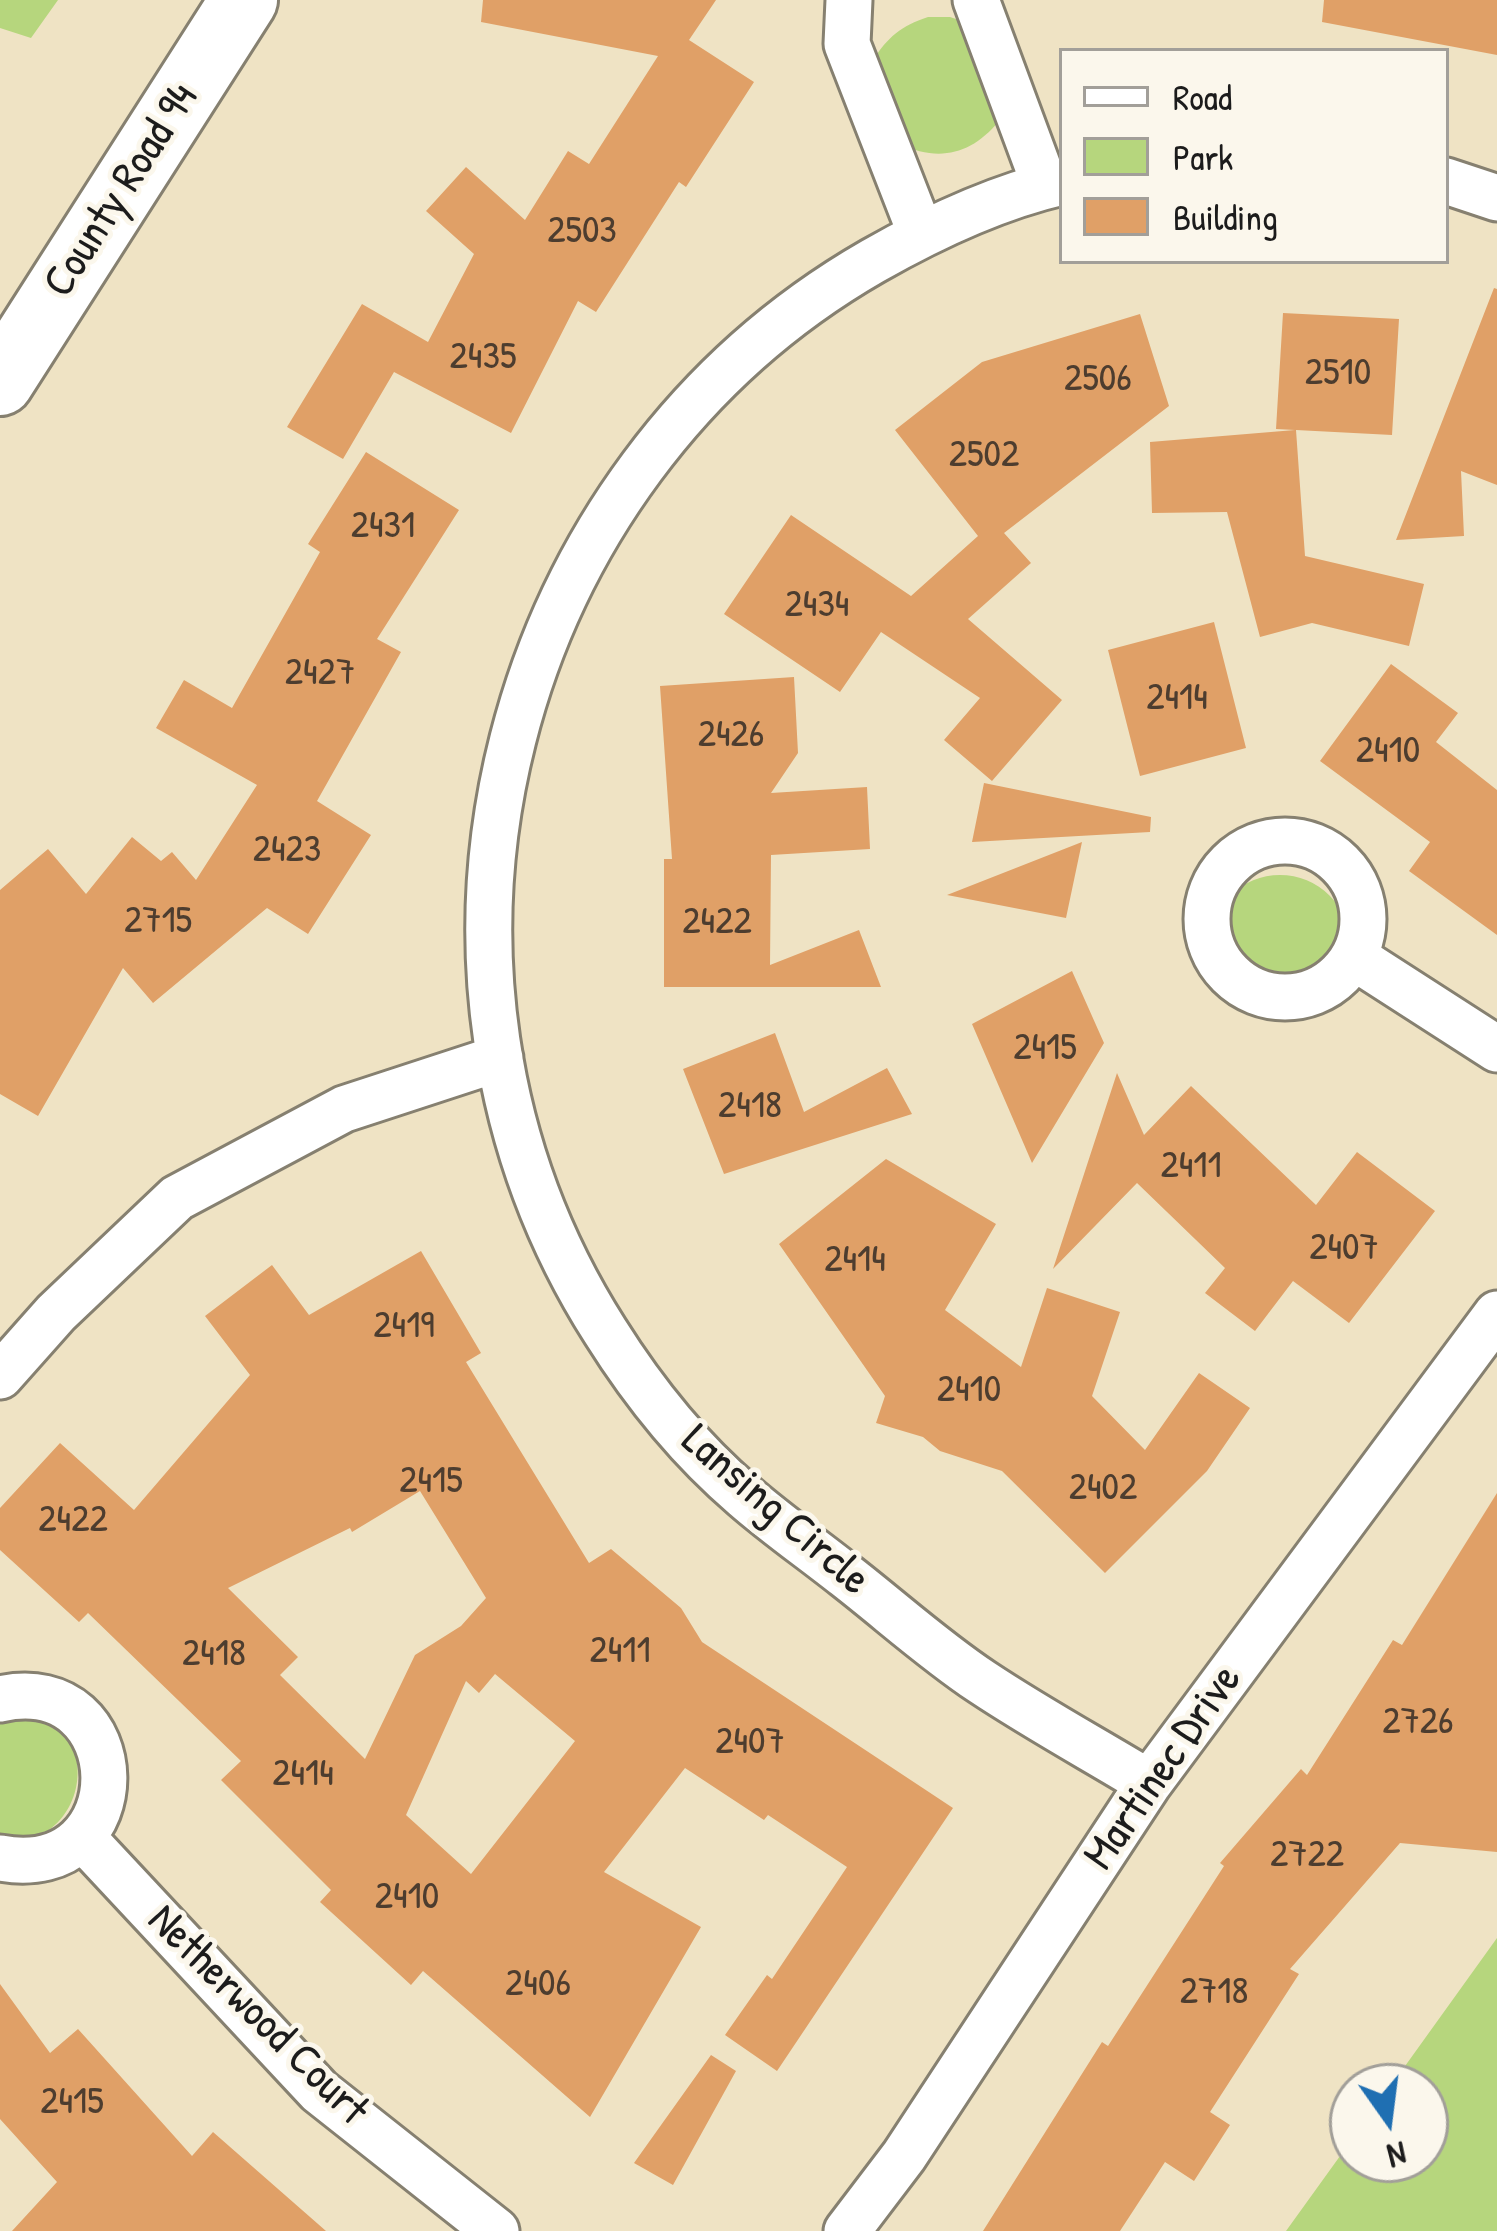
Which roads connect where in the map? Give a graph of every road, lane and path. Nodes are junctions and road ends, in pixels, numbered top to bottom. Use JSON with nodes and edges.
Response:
{"nodes":[{"id":1,"x":244,"y":0,"type":"edge"},
{"id":2,"x":848,"y":0,"type":"edge"},
{"id":3,"x":976,"y":0,"type":"edge"},
{"id":4,"x":1449,"y":182,"type":"edge"},
{"id":5,"x":1053,"y":184,"type":"edge"},
{"id":6,"x":1497,"y":198,"type":"edge"},
{"id":7,"x":920,"y":234,"type":"junction"},
{"id":8,"x":0,"y":382,"type":"edge"},
{"id":9,"x":1354,"y":957,"type":"dead end"},
{"id":10,"x":1497,"y":1049,"type":"edge"},
{"id":11,"x":500,"y":1058,"type":"junction"},
{"id":12,"x":1497,"y":1314,"type":"edge"},
{"id":13,"x":0,"y":1376,"type":"edge"},
{"id":14,"x":0,"y":1699,"type":"edge"},
{"id":15,"x":1149,"y":1783,"type":"junction"},
{"id":16,"x":82,"y":1837,"type":"junction"},
{"id":17,"x":0,"y":1858,"type":"edge"},
{"id":18,"x":496,"y":2231,"type":"edge"},
{"id":19,"x":847,"y":2231,"type":"edge"}],
"edges":[{"from":1,"to":8,"type":"street","name":"County Road 94"},
{"from":2,"to":7,"type":"street"},
{"from":3,"to":5,"type":"street"},
{"from":4,"to":6,"type":"street"},
{"from":5,"to":7,"type":"street","name":"Lansing Circle"},
{"from":7,"to":11,"type":"street","name":"Lansing Circle"},
{"from":9,"to":10,"type":"street"},
{"from":11,"to":13,"type":"street"},
{"from":11,"to":15,"type":"street","name":"Lansing Circle"},
{"from":12,"to":15,"type":"street","name":"Martinec Drive"},
{"from":14,"to":16,"type":"street"},
{"from":15,"to":19,"type":"street","name":"Martinec Drive"},
{"from":16,"to":17,"type":"street"},
{"from":16,"to":18,"type":"street","name":"Netherwood Court"}]}
